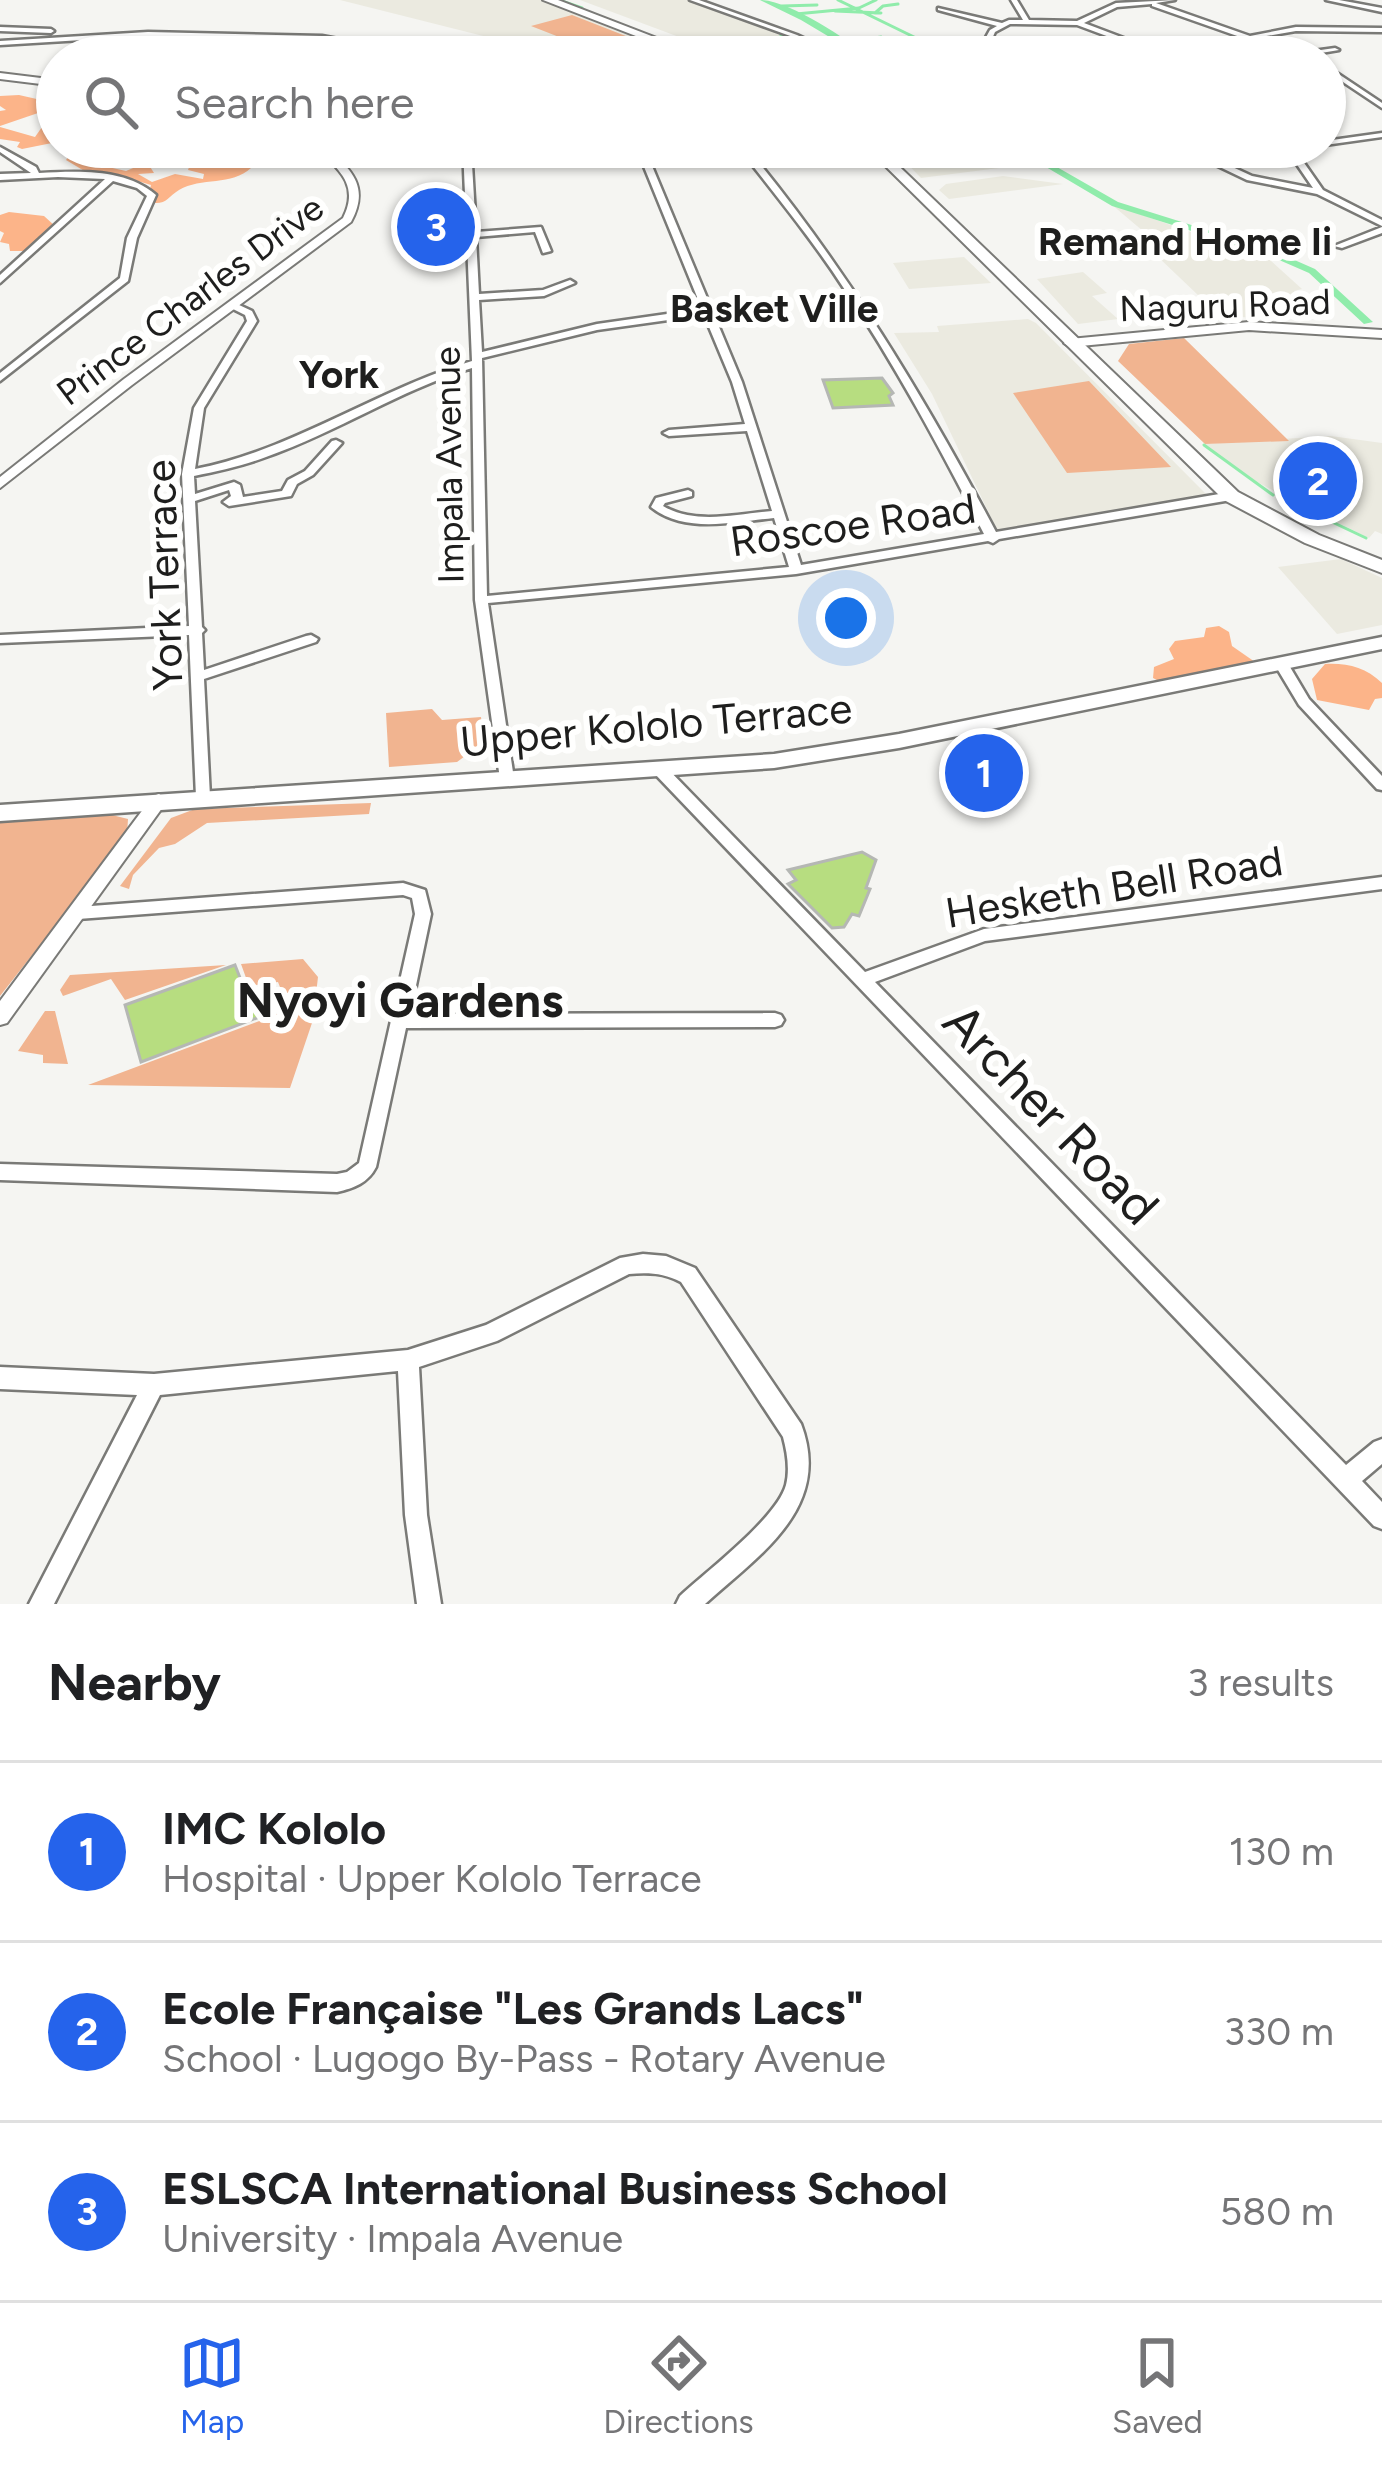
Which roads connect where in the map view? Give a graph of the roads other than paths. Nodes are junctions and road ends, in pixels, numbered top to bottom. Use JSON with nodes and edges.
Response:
{"nodes":[{"id":1,"x":548,"y":0,"type":"edge"},
{"id":2,"x":567,"y":0,"type":"edge"},
{"id":3,"x":693,"y":0,"type":"edge"},
{"id":4,"x":1014,"y":0,"type":"edge"},
{"id":5,"x":1172,"y":0,"type":"edge"},
{"id":6,"x":1329,"y":0,"type":"edge"},
{"id":7,"x":1150,"y":3,"type":"junction"},
{"id":8,"x":940,"y":9,"type":"dead end"},
{"id":9,"x":1382,"y":10,"type":"edge"},
{"id":10,"x":1025,"y":20,"type":"junction"},
{"id":11,"x":1078,"y":23,"type":"junction"},
{"id":12,"x":1001,"y":25,"type":"junction"},
{"id":13,"x":0,"y":29,"type":"edge"},
{"id":14,"x":639,"y":30,"type":"junction"},
{"id":15,"x":1382,"y":30,"type":"edge"},
{"id":16,"x":100,"y":36,"type":"edge"},
{"id":17,"x":653,"y":36,"type":"edge"},
{"id":18,"x":657,"y":36,"type":"edge"},
{"id":19,"x":795,"y":36,"type":"edge"},
{"id":20,"x":991,"y":36,"type":"edge"},
{"id":21,"x":1113,"y":36,"type":"edge"},
{"id":22,"x":1247,"y":36,"type":"edge"},
{"id":23,"x":1254,"y":36,"type":"edge"},
{"id":24,"x":36,"y":41,"type":"edge"},
{"id":25,"x":0,"y":43,"type":"edge"},
{"id":26,"x":0,"y":76,"type":"edge"},
{"id":27,"x":36,"y":80,"type":"edge"},
{"id":28,"x":1346,"y":81,"type":"edge"},
{"id":29,"x":1382,"y":106,"type":"edge"},
{"id":30,"x":1382,"y":135,"type":"edge"},
{"id":31,"x":1346,"y":140,"type":"edge"},
{"id":32,"x":0,"y":149,"type":"edge"},
{"id":33,"x":339,"y":168,"type":"edge"},
{"id":34,"x":468,"y":168,"type":"edge"},
{"id":35,"x":649,"y":168,"type":"edge"},
{"id":36,"x":758,"y":168,"type":"edge"},
{"id":37,"x":894,"y":168,"type":"edge"},
{"id":38,"x":910,"y":168,"type":"edge"},
{"id":39,"x":1228,"y":168,"type":"edge"},
{"id":40,"x":1304,"y":168,"type":"edge"},
{"id":41,"x":36,"y":176,"type":"junction"},
{"id":42,"x":0,"y":177,"type":"edge"},
{"id":43,"x":110,"y":179,"type":"junction"},
{"id":44,"x":1320,"y":192,"type":"junction"},
{"id":45,"x":1382,"y":227,"type":"edge"},
{"id":46,"x":470,"y":235,"type":"junction"},
{"id":47,"x":1339,"y":246,"type":"dead end"},
{"id":48,"x":546,"y":250,"type":"dead end"},
{"id":49,"x":0,"y":280,"type":"edge"},
{"id":50,"x":570,"y":283,"type":"dead end"},
{"id":51,"x":475,"y":297,"type":"junction"},
{"id":52,"x":234,"y":306,"type":"junction"},
{"id":53,"x":709,"y":311,"type":"junction"},
{"id":54,"x":1382,"y":334,"type":"edge"},
{"id":55,"x":1078,"y":342,"type":"junction"},
{"id":56,"x":477,"y":359,"type":"junction"},
{"id":57,"x":0,"y":378,"type":"edge"},
{"id":58,"x":752,"y":427,"type":"junction"},
{"id":59,"x":669,"y":433,"type":"dead end"},
{"id":60,"x":336,"y":443,"type":"dead end"},
{"id":61,"x":188,"y":474,"type":"junction"},
{"id":62,"x":0,"y":484,"type":"edge"},
{"id":63,"x":688,"y":494,"type":"dead end"},
{"id":64,"x":1231,"y":496,"type":"junction"},
{"id":65,"x":190,"y":499,"type":"junction"},
{"id":66,"x":779,"y":514,"type":"junction"},
{"id":67,"x":993,"y":539,"type":"junction"},
{"id":68,"x":1382,"y":551,"type":"edge"},
{"id":69,"x":1382,"y":566,"type":"edge"},
{"id":70,"x":796,"y":570,"type":"junction"},
{"id":71,"x":482,"y":600,"type":"junction"},
{"id":72,"x":198,"y":630,"type":"junction"},
{"id":73,"x":0,"y":639,"type":"edge"},
{"id":74,"x":311,"y":639,"type":"dead end"},
{"id":75,"x":1382,"y":644,"type":"edge"},
{"id":76,"x":1282,"y":664,"type":"junction"},
{"id":77,"x":201,"y":676,"type":"junction"},
{"id":78,"x":216,"y":723,"type":"dead end"},
{"id":79,"x":202,"y":739,"type":"junction"},
{"id":80,"x":659,"y":770,"type":"junction"},
{"id":81,"x":507,"y":779,"type":"junction"},
{"id":82,"x":1382,"y":785,"type":"edge"},
{"id":83,"x":202,"y":797,"type":"junction"},
{"id":84,"x":159,"y":800,"type":"junction"},
{"id":85,"x":0,"y":814,"type":"edge"},
{"id":86,"x":1382,"y":883,"type":"edge"},
{"id":87,"x":78,"y":913,"type":"junction"},
{"id":88,"x":862,"y":980,"type":"junction"},
{"id":89,"x":0,"y":1017,"type":"edge"},
{"id":90,"x":775,"y":1020,"type":"dead end"},
{"id":91,"x":400,"y":1021,"type":"junction"},
{"id":92,"x":0,"y":1172,"type":"edge"},
{"id":93,"x":408,"y":1360,"type":"junction"},
{"id":94,"x":0,"y":1378,"type":"edge"},
{"id":95,"x":154,"y":1385,"type":"junction"},
{"id":96,"x":1382,"y":1450,"type":"edge"},
{"id":97,"x":1346,"y":1480,"type":"junction"},
{"id":98,"x":1382,"y":1518,"type":"edge"},
{"id":99,"x":41,"y":1604,"type":"edge"},
{"id":100,"x":429,"y":1604,"type":"edge"},
{"id":101,"x":688,"y":1604,"type":"edge"}],
"edges":[{"from":1,"to":14,"type":"main road"},
{"from":2,"to":14,"type":"main road"},
{"from":3,"to":19,"type":"street"},
{"from":4,"to":10,"type":"street"},
{"from":5,"to":7,"type":"street"},
{"from":6,"to":9,"type":"street"},
{"from":7,"to":11,"type":"street"},
{"from":7,"to":22,"type":"street"},
{"from":8,"to":12,"type":"street"},
{"from":10,"to":11,"type":"street"},
{"from":10,"to":12,"type":"street"},
{"from":11,"to":21,"type":"street"},
{"from":12,"to":20,"type":"street"},
{"from":13,"to":16,"type":"street"},
{"from":14,"to":17,"type":"main road"},
{"from":14,"to":18,"type":"main road"},
{"from":15,"to":23,"type":"street"},
{"from":24,"to":25,"type":"street"},
{"from":26,"to":27,"type":"street"},
{"from":28,"to":29,"type":"street"},
{"from":30,"to":31,"type":"street"},
{"from":32,"to":41,"type":"street"},
{"from":33,"to":52,"type":"street","name":"Prince Charles Drive"},
{"from":34,"to":46,"type":"street","name":"Impala Avenue"},
{"from":35,"to":53,"type":"street"},
{"from":36,"to":67,"type":"street"},
{"from":37,"to":55,"type":"main road"},
{"from":38,"to":55,"type":"main road"},
{"from":39,"to":44,"type":"street"},
{"from":40,"to":44,"type":"street"},
{"from":41,"to":42,"type":"street"},
{"from":41,"to":43,"type":"street"},
{"from":43,"to":49,"type":"street"},
{"from":43,"to":57,"type":"street"},
{"from":44,"to":45,"type":"street"},
{"from":45,"to":47,"type":"street"},
{"from":46,"to":48,"type":"street"},
{"from":46,"to":51,"type":"street","name":"Impala Avenue"},
{"from":50,"to":51,"type":"street"},
{"from":51,"to":56,"type":"street","name":"Impala Avenue"},
{"from":52,"to":61,"type":"street","name":"York Terrace"},
{"from":52,"to":62,"type":"street","name":"Prince Charles Drive"},
{"from":53,"to":56,"type":"street"},
{"from":53,"to":58,"type":"street"},
{"from":54,"to":55,"type":"street","name":"Naguru Road"},
{"from":55,"to":64,"type":"main road"},
{"from":55,"to":68,"type":"main road"},
{"from":56,"to":61,"type":"street"},
{"from":56,"to":71,"type":"street","name":"Impala Avenue"},
{"from":58,"to":59,"type":"street"},
{"from":58,"to":66,"type":"street"},
{"from":60,"to":65,"type":"street"},
{"from":61,"to":65,"type":"street","name":"York Terrace"},
{"from":63,"to":66,"type":"street"},
{"from":64,"to":67,"type":"street","name":"Roscoe Road"},
{"from":64,"to":69,"type":"main road"},
{"from":65,"to":72,"type":"street","name":"York Terrace"},
{"from":66,"to":70,"type":"street"},
{"from":67,"to":70,"type":"street","name":"Roscoe Road"},
{"from":70,"to":71,"type":"street","name":"Roscoe Road"},
{"from":71,"to":81,"type":"street","name":"Impala Avenue"},
{"from":72,"to":73,"type":"street"},
{"from":72,"to":77,"type":"street","name":"York Terrace"},
{"from":74,"to":77,"type":"street"},
{"from":75,"to":76,"type":"main road","name":"Upper Kololo Terrace"},
{"from":76,"to":80,"type":"main road","name":"Upper Kololo Terrace"},
{"from":76,"to":82,"type":"street"},
{"from":77,"to":79,"type":"street","name":"York Terrace"},
{"from":78,"to":79,"type":"street"},
{"from":79,"to":83,"type":"street","name":"York Terrace"},
{"from":80,"to":81,"type":"main road","name":"Upper Kololo Terrace"},
{"from":80,"to":88,"type":"street","name":"Archer Road"},
{"from":81,"to":83,"type":"main road","name":"Upper Kololo Terrace"},
{"from":83,"to":84,"type":"main road","name":"Upper Kololo Terrace"},
{"from":84,"to":85,"type":"main road","name":"Upper Kololo Terrace"},
{"from":84,"to":87,"type":"street"},
{"from":86,"to":88,"type":"street","name":"Hesketh Bell Road"},
{"from":87,"to":89,"type":"street"},
{"from":87,"to":91,"type":"street"},
{"from":88,"to":97,"type":"street","name":"Archer Road"},
{"from":90,"to":91,"type":"street"},
{"from":91,"to":92,"type":"street"},
{"from":93,"to":95,"type":"street"},
{"from":93,"to":100,"type":"street"},
{"from":93,"to":101,"type":"street"},
{"from":94,"to":95,"type":"street"},
{"from":95,"to":99,"type":"street"},
{"from":96,"to":97,"type":"street"},
{"from":97,"to":98,"type":"street","name":"Archer Road"}]}
